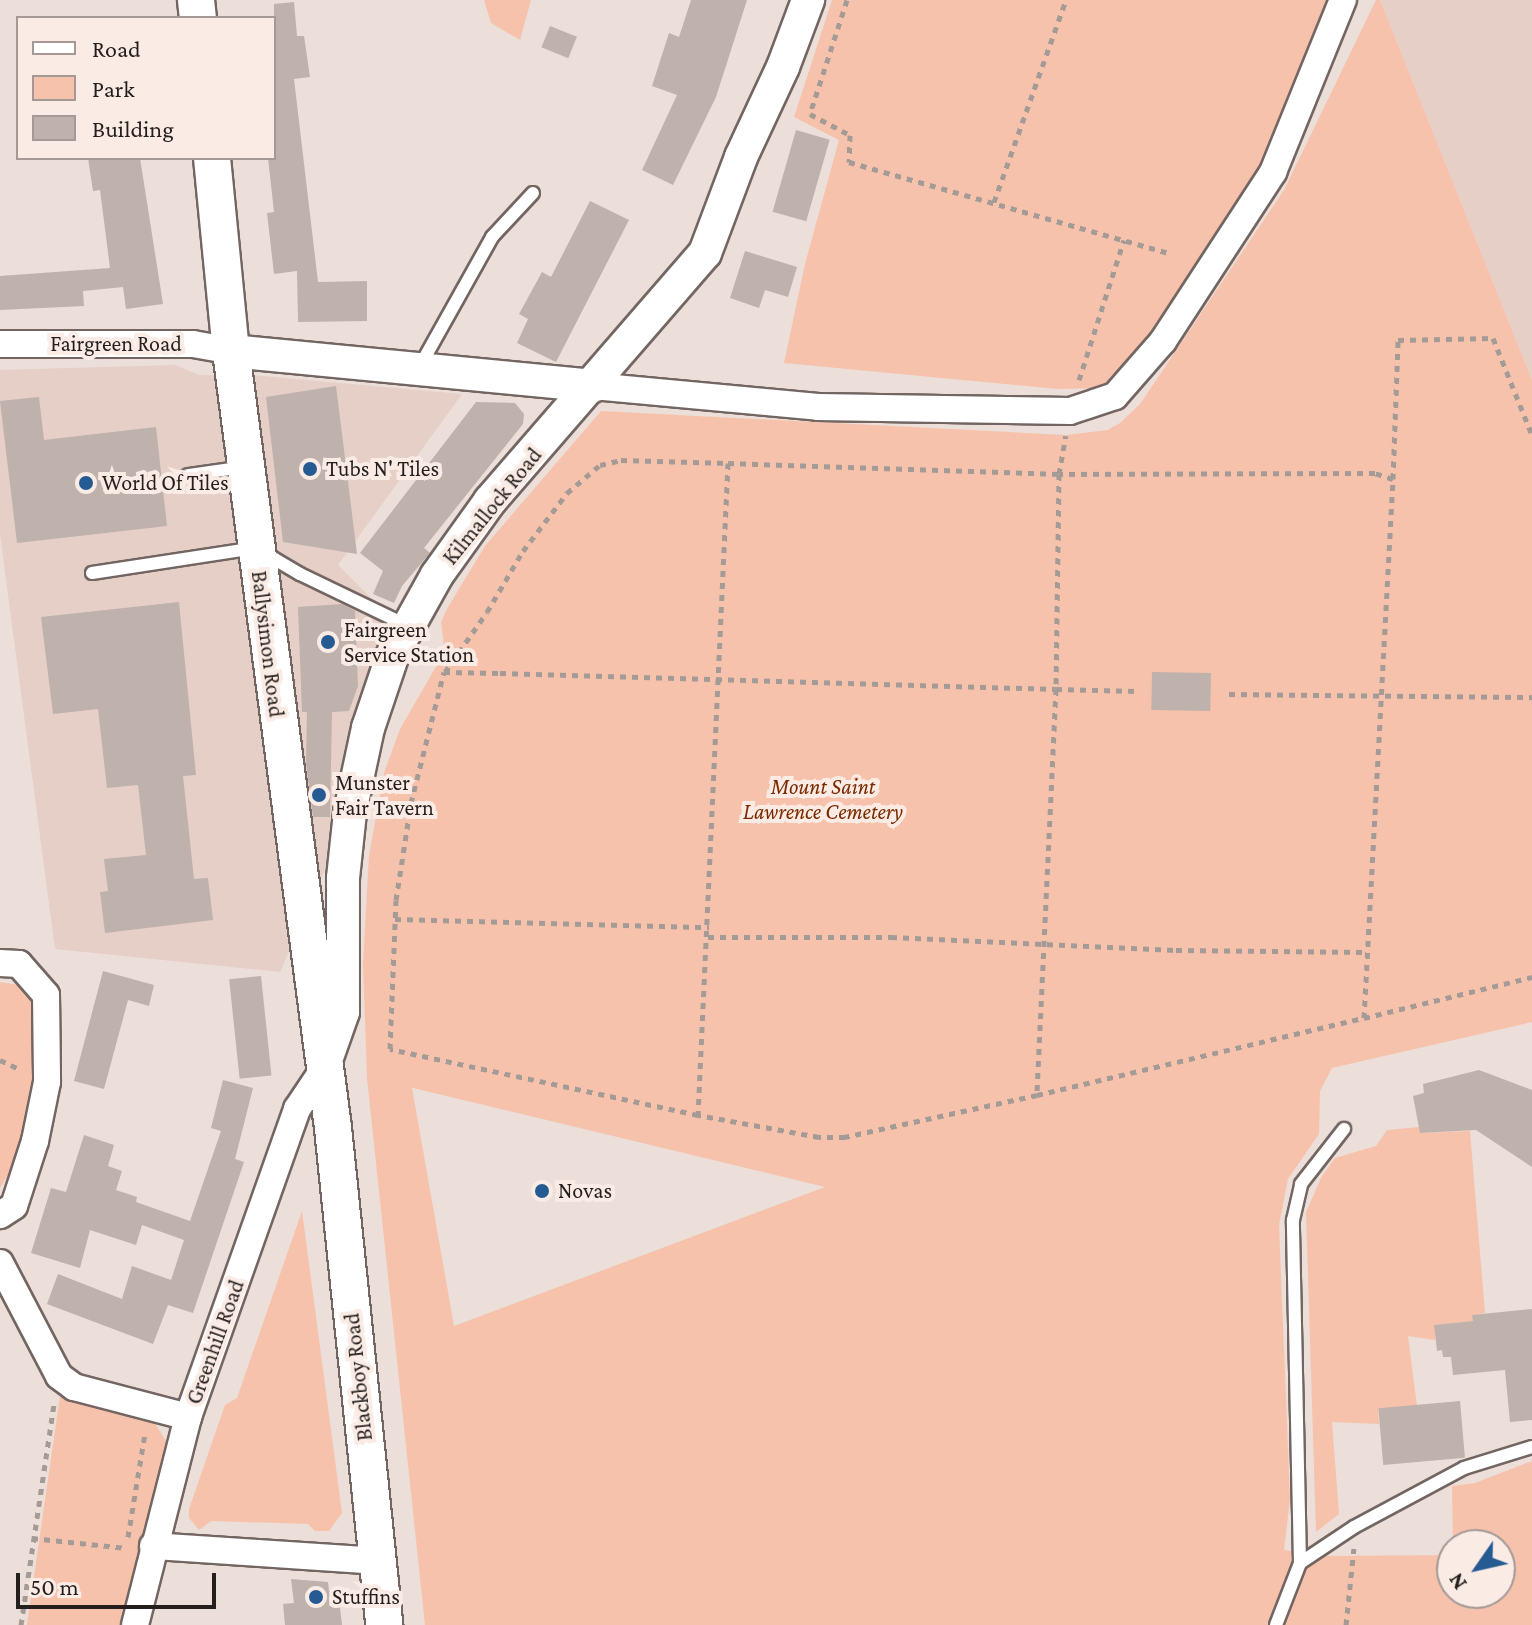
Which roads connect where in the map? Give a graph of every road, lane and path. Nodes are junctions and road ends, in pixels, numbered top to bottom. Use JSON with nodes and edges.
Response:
{"nodes":[{"id":1,"x":808,"y":0,"type":"edge"},
{"id":2,"x":847,"y":0,"type":"edge"},
{"id":3,"x":1066,"y":0,"type":"edge"},
{"id":4,"x":1343,"y":0,"type":"edge"},
{"id":5,"x":212,"y":160,"type":"edge"},
{"id":6,"x":533,"y":193,"type":"dead end"},
{"id":7,"x":994,"y":202,"type":"junction"},
{"id":8,"x":1124,"y":240,"type":"junction"},
{"id":9,"x":1171,"y":254,"type":"dead end"},
{"id":10,"x":0,"y":344,"type":"edge"},
{"id":11,"x":231,"y":351,"type":"junction"},
{"id":12,"x":419,"y":369,"type":"junction"},
{"id":13,"x":593,"y":386,"type":"junction"},
{"id":14,"x":1070,"y":411,"type":"junction"},
{"id":15,"x":1532,"y":435,"type":"edge"},
{"id":16,"x":728,"y":463,"type":"junction"},
{"id":17,"x":246,"y":467,"type":"junction"},
{"id":18,"x":1059,"y":474,"type":"junction"},
{"id":19,"x":188,"y":475,"type":"dead end"},
{"id":20,"x":1393,"y":479,"type":"junction"},
{"id":21,"x":256,"y":548,"type":"junction"},
{"id":22,"x":92,"y":573,"type":"dead end"},
{"id":23,"x":409,"y":626,"type":"junction"},
{"id":24,"x":444,"y":672,"type":"junction"},
{"id":25,"x":720,"y":680,"type":"junction"},
{"id":26,"x":1056,"y":689,"type":"junction"},
{"id":27,"x":1137,"y":691,"type":"dead end"},
{"id":28,"x":1229,"y":694,"type":"dead end"},
{"id":29,"x":1383,"y":696,"type":"junction"},
{"id":30,"x":1532,"y":697,"type":"edge"},
{"id":31,"x":395,"y":919,"type":"junction"},
{"id":32,"x":709,"y":927,"type":"junction"},
{"id":33,"x":708,"y":937,"type":"junction"},
{"id":34,"x":1045,"y":945,"type":"junction"},
{"id":35,"x":1365,"y":952,"type":"junction"},
{"id":36,"x":0,"y":963,"type":"edge"},
{"id":37,"x":1532,"y":977,"type":"edge"},
{"id":38,"x":1364,"y":1018,"type":"junction"},
{"id":39,"x":323,"y":1070,"type":"junction"},
{"id":40,"x":1037,"y":1095,"type":"junction"},
{"id":41,"x":698,"y":1115,"type":"junction"},
{"id":42,"x":333,"y":1128,"type":"joint"},
{"id":43,"x":1344,"y":1129,"type":"dead end"},
{"id":44,"x":0,"y":1215,"type":"edge"},
{"id":45,"x":0,"y":1263,"type":"edge"},
{"id":46,"x":59,"y":1376,"type":"junction"},
{"id":47,"x":121,"y":1400,"type":"junction"},
{"id":48,"x":188,"y":1417,"type":"junction"},
{"id":49,"x":1532,"y":1447,"type":"edge"},
{"id":50,"x":1354,"y":1527,"type":"junction"},
{"id":51,"x":32,"y":1538,"type":"junction"},
{"id":52,"x":153,"y":1546,"type":"junction"},
{"id":53,"x":126,"y":1548,"type":"junction"},
{"id":54,"x":377,"y":1561,"type":"junction"},
{"id":55,"x":124,"y":1563,"type":"dead end"},
{"id":56,"x":1300,"y":1563,"type":"junction"},
{"id":57,"x":21,"y":1625,"type":"edge"},
{"id":58,"x":135,"y":1625,"type":"edge"},
{"id":59,"x":384,"y":1625,"type":"edge"},
{"id":60,"x":1276,"y":1625,"type":"edge"},
{"id":61,"x":1346,"y":1625,"type":"edge"}],
"edges":[{"from":1,"to":13,"type":"street","name":"Kilmallock Road"},
{"from":2,"to":7,"type":"path"},
{"from":3,"to":7,"type":"path"},
{"from":4,"to":14,"type":"street"},
{"from":5,"to":11,"type":"main road","name":"Ballysimon Road"},
{"from":6,"to":12,"type":"lane"},
{"from":7,"to":8,"type":"path"},
{"from":8,"to":9,"type":"path"},
{"from":8,"to":14,"type":"path"},
{"from":10,"to":11,"type":"street","name":"Fairgreen Road"},
{"from":11,"to":12,"type":"street"},
{"from":11,"to":17,"type":"main road","name":"Ballysimon Road"},
{"from":12,"to":13,"type":"street"},
{"from":13,"to":14,"type":"street"},
{"from":13,"to":23,"type":"street","name":"Kilmallock Road"},
{"from":14,"to":18,"type":"path"},
{"from":15,"to":20,"type":"path"},
{"from":16,"to":18,"type":"path"},
{"from":16,"to":24,"type":"path"},
{"from":16,"to":25,"type":"path"},
{"from":17,"to":19,"type":"lane"},
{"from":17,"to":21,"type":"main road","name":"Ballysimon Road"},
{"from":18,"to":20,"type":"path"},
{"from":18,"to":26,"type":"path"},
{"from":20,"to":29,"type":"path"},
{"from":21,"to":22,"type":"lane"},
{"from":21,"to":23,"type":"lane"},
{"from":21,"to":39,"type":"main road","name":"Ballysimon Road"},
{"from":23,"to":39,"type":"street","name":"Kilmallock Road"},
{"from":24,"to":25,"type":"path"},
{"from":24,"to":31,"type":"path"},
{"from":25,"to":26,"type":"path"},
{"from":25,"to":32,"type":"path"},
{"from":26,"to":27,"type":"path"},
{"from":26,"to":34,"type":"path"},
{"from":28,"to":29,"type":"path"},
{"from":29,"to":30,"type":"path"},
{"from":29,"to":35,"type":"path"},
{"from":31,"to":32,"type":"path"},
{"from":31,"to":41,"type":"path"},
{"from":32,"to":33,"type":"path"},
{"from":33,"to":34,"type":"path"},
{"from":33,"to":41,"type":"path"},
{"from":34,"to":35,"type":"path"},
{"from":34,"to":40,"type":"path"},
{"from":35,"to":38,"type":"path"},
{"from":36,"to":44,"type":"street"},
{"from":37,"to":38,"type":"path"},
{"from":38,"to":40,"type":"path"},
{"from":39,"to":42,"type":"main road","name":"Ballysimon Road"},
{"from":39,"to":48,"type":"street","name":"Greenhill Road"},
{"from":40,"to":41,"type":"path"},
{"from":42,"to":54,"type":"main road","name":"Blackboy Road"},
{"from":43,"to":56,"type":"lane"},
{"from":45,"to":46,"type":"street"},
{"from":46,"to":47,"type":"street"},
{"from":46,"to":51,"type":"path"},
{"from":47,"to":48,"type":"street"},
{"from":47,"to":53,"type":"path"},
{"from":48,"to":52,"type":"street","name":"Greenhill Road"},
{"from":49,"to":50,"type":"lane"},
{"from":50,"to":56,"type":"lane"},
{"from":50,"to":61,"type":"path"},
{"from":51,"to":53,"type":"path"},
{"from":51,"to":57,"type":"path"},
{"from":52,"to":54,"type":"street"},
{"from":52,"to":58,"type":"street","name":"Greenhill Road"},
{"from":53,"to":55,"type":"path"},
{"from":54,"to":59,"type":"main road","name":"Blackboy Road"},
{"from":56,"to":60,"type":"lane"}]}
